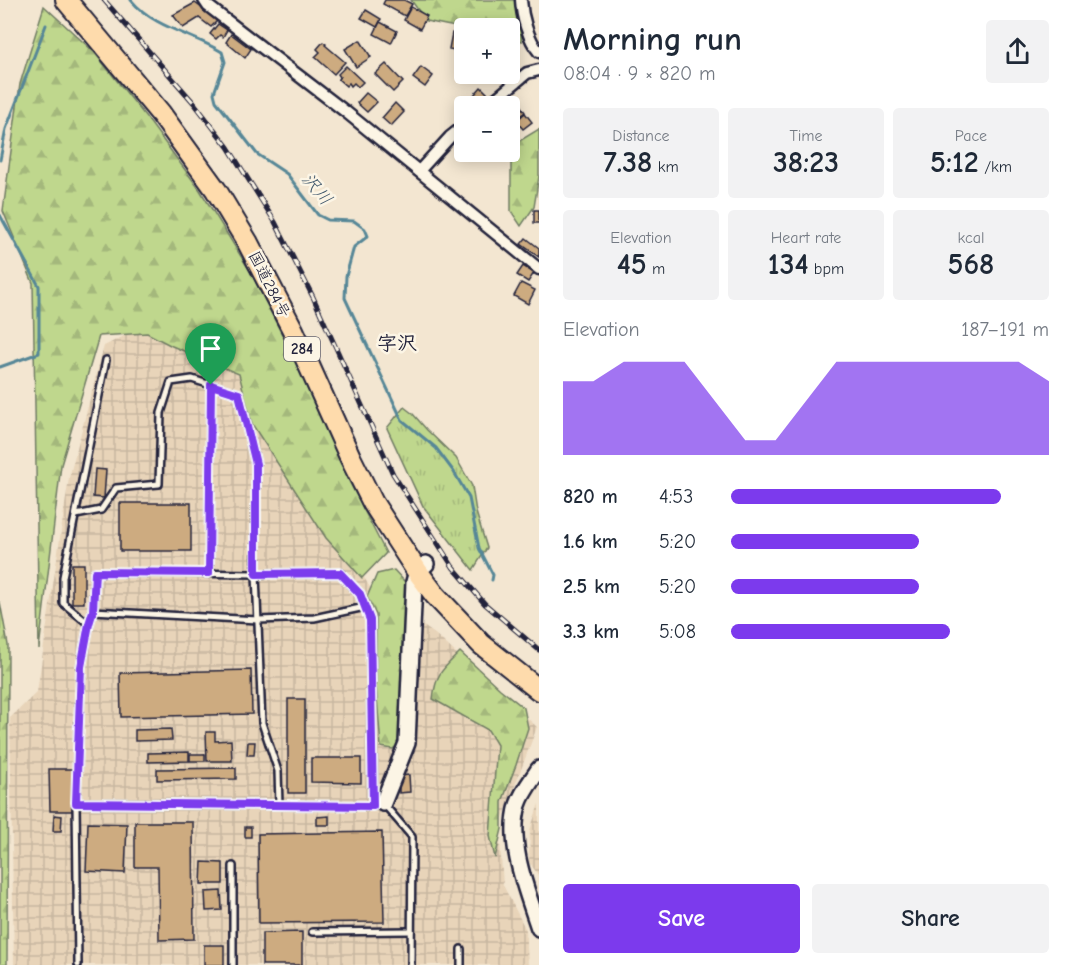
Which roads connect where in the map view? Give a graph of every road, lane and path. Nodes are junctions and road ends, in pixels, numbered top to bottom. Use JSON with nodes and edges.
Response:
{"nodes":[{"id":1,"x":66,"y":0,"type":"edge"},
{"id":2,"x":79,"y":0,"type":"edge"},
{"id":3,"x":204,"y":0,"type":"edge"},
{"id":4,"x":521,"y":0,"type":"edge"},
{"id":5,"x":539,"y":52,"type":"edge"},
{"id":6,"x":539,"y":70,"type":"edge"},
{"id":7,"x":500,"y":96,"type":"edge"},
{"id":8,"x":454,"y":134,"type":"edge"},
{"id":9,"x":418,"y":171,"type":"junction"},
{"id":10,"x":539,"y":269,"type":"edge"},
{"id":11,"x":106,"y":360,"type":"dead end"},
{"id":12,"x":211,"y":385,"type":"junction"},
{"id":13,"x":76,"y":515,"type":"junction"},
{"id":14,"x":422,"y":567,"type":"junction"},
{"id":15,"x":209,"y":573,"type":"junction"},
{"id":16,"x":256,"y":574,"type":"junction"},
{"id":17,"x":365,"y":607,"type":"junction"},
{"id":18,"x":93,"y":611,"type":"junction"},
{"id":19,"x":258,"y":620,"type":"junction"},
{"id":20,"x":89,"y":624,"type":"junction"},
{"id":21,"x":539,"y":673,"type":"edge"},
{"id":22,"x":539,"y":690,"type":"edge"},
{"id":23,"x":539,"y":769,"type":"edge"},
{"id":24,"x":76,"y":803,"type":"junction"},
{"id":25,"x":378,"y":805,"type":"junction"},
{"id":26,"x":279,"y":806,"type":"junction"},
{"id":27,"x":233,"y":866,"type":"dead end"},
{"id":28,"x":539,"y":928,"type":"edge"},
{"id":29,"x":312,"y":932,"type":"dead end"},
{"id":30,"x":411,"y":932,"type":"junction"},
{"id":31,"x":461,"y":949,"type":"dead end"},
{"id":32,"x":78,"y":965,"type":"edge"},
{"id":33,"x":233,"y":965,"type":"edge"},
{"id":34,"x":411,"y":965,"type":"edge"},
{"id":35,"x":461,"y":965,"type":"edge"}],
"edges":[{"from":1,"to":14,"type":"highway","name":"国道284号","number":"284"},
{"from":2,"to":14,"type":"highway","name":"国道284号","number":"284"},
{"from":3,"to":9,"type":"street"},
{"from":4,"to":5,"type":"street"},
{"from":6,"to":7,"type":"street"},
{"from":8,"to":9,"type":"street"},
{"from":9,"to":10,"type":"street"},
{"from":11,"to":13,"type":"lane"},
{"from":12,"to":13,"type":"lane"},
{"from":12,"to":15,"type":"lane"},
{"from":12,"to":16,"type":"lane"},
{"from":13,"to":20,"type":"lane"},
{"from":14,"to":21,"type":"highway","name":"国道284号","number":"284"},
{"from":14,"to":22,"type":"highway","name":"国道284号","number":"284"},
{"from":14,"to":25,"type":"street"},
{"from":15,"to":16,"type":"lane"},
{"from":15,"to":18,"type":"lane"},
{"from":16,"to":17,"type":"lane"},
{"from":16,"to":19,"type":"lane"},
{"from":17,"to":19,"type":"lane"},
{"from":17,"to":25,"type":"lane"},
{"from":18,"to":19,"type":"lane"},
{"from":18,"to":20,"type":"lane"},
{"from":19,"to":26,"type":"lane"},
{"from":20,"to":24,"type":"lane"},
{"from":23,"to":28,"type":"street"},
{"from":24,"to":26,"type":"lane"},
{"from":24,"to":32,"type":"lane"},
{"from":25,"to":26,"type":"lane"},
{"from":25,"to":30,"type":"lane"},
{"from":27,"to":33,"type":"lane"},
{"from":29,"to":30,"type":"lane"},
{"from":30,"to":34,"type":"lane"},
{"from":31,"to":35,"type":"lane"}]}
